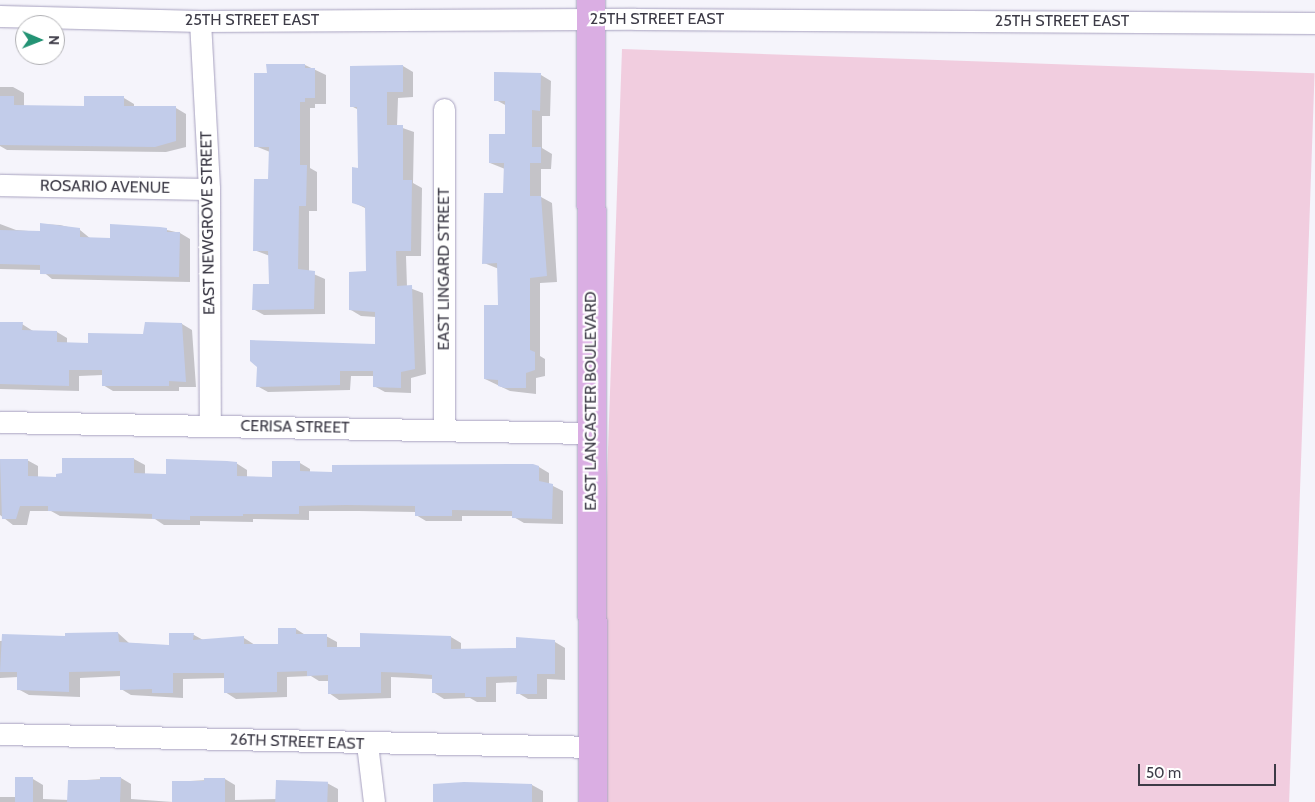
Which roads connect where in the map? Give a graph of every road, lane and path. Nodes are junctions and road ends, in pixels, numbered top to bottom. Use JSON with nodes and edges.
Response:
{"nodes":[{"id":1,"x":590,"y":10,"type":"edge"},
{"id":2,"x":0,"y":16,"type":"edge"},
{"id":3,"x":200,"y":21,"type":"junction"},
{"id":4,"x":1315,"y":23,"type":"edge"},
{"id":5,"x":444,"y":109,"type":"dead end"},
{"id":6,"x":0,"y":185,"type":"edge"},
{"id":7,"x":210,"y":189,"type":"junction"},
{"id":8,"x":0,"y":422,"type":"edge"},
{"id":9,"x":210,"y":426,"type":"junction"},
{"id":10,"x":444,"y":429,"type":"junction"},
{"id":11,"x":590,"y":433,"type":"junction"},
{"id":12,"x":0,"y":734,"type":"edge"},
{"id":13,"x":367,"y":744,"type":"junction"},
{"id":14,"x":594,"y":747,"type":"junction"},
{"id":15,"x":374,"y":802,"type":"edge"},
{"id":16,"x":593,"y":802,"type":"edge"}],
"edges":[{"from":1,"to":3,"type":"street","name":"25TH STREET EAST"},
{"from":1,"to":4,"type":"street","name":"25TH STREET EAST"},
{"from":1,"to":11,"type":"main road","name":"EAST LANCASTER BOULEVARD"},
{"from":2,"to":3,"type":"street","name":"25TH STREET EAST"},
{"from":3,"to":7,"type":"street","name":"EAST NEWGROVE STREET"},
{"from":5,"to":10,"type":"street","name":"EAST LINGARD STREET"},
{"from":6,"to":7,"type":"street","name":"ROSARIO AVENUE"},
{"from":7,"to":9,"type":"street","name":"EAST NEWGROVE STREET"},
{"from":8,"to":9,"type":"street","name":"CERISA STREET"},
{"from":9,"to":10,"type":"street","name":"CERISA STREET"},
{"from":10,"to":11,"type":"street","name":"CERISA STREET"},
{"from":11,"to":14,"type":"main road","name":"EAST LANCASTER BOULEVARD"},
{"from":12,"to":13,"type":"street","name":"26TH STREET EAST"},
{"from":13,"to":14,"type":"street","name":"26TH STREET EAST"},
{"from":13,"to":15,"type":"street"},
{"from":14,"to":16,"type":"main road","name":"EAST LANCASTER BOULEVARD"}]}
